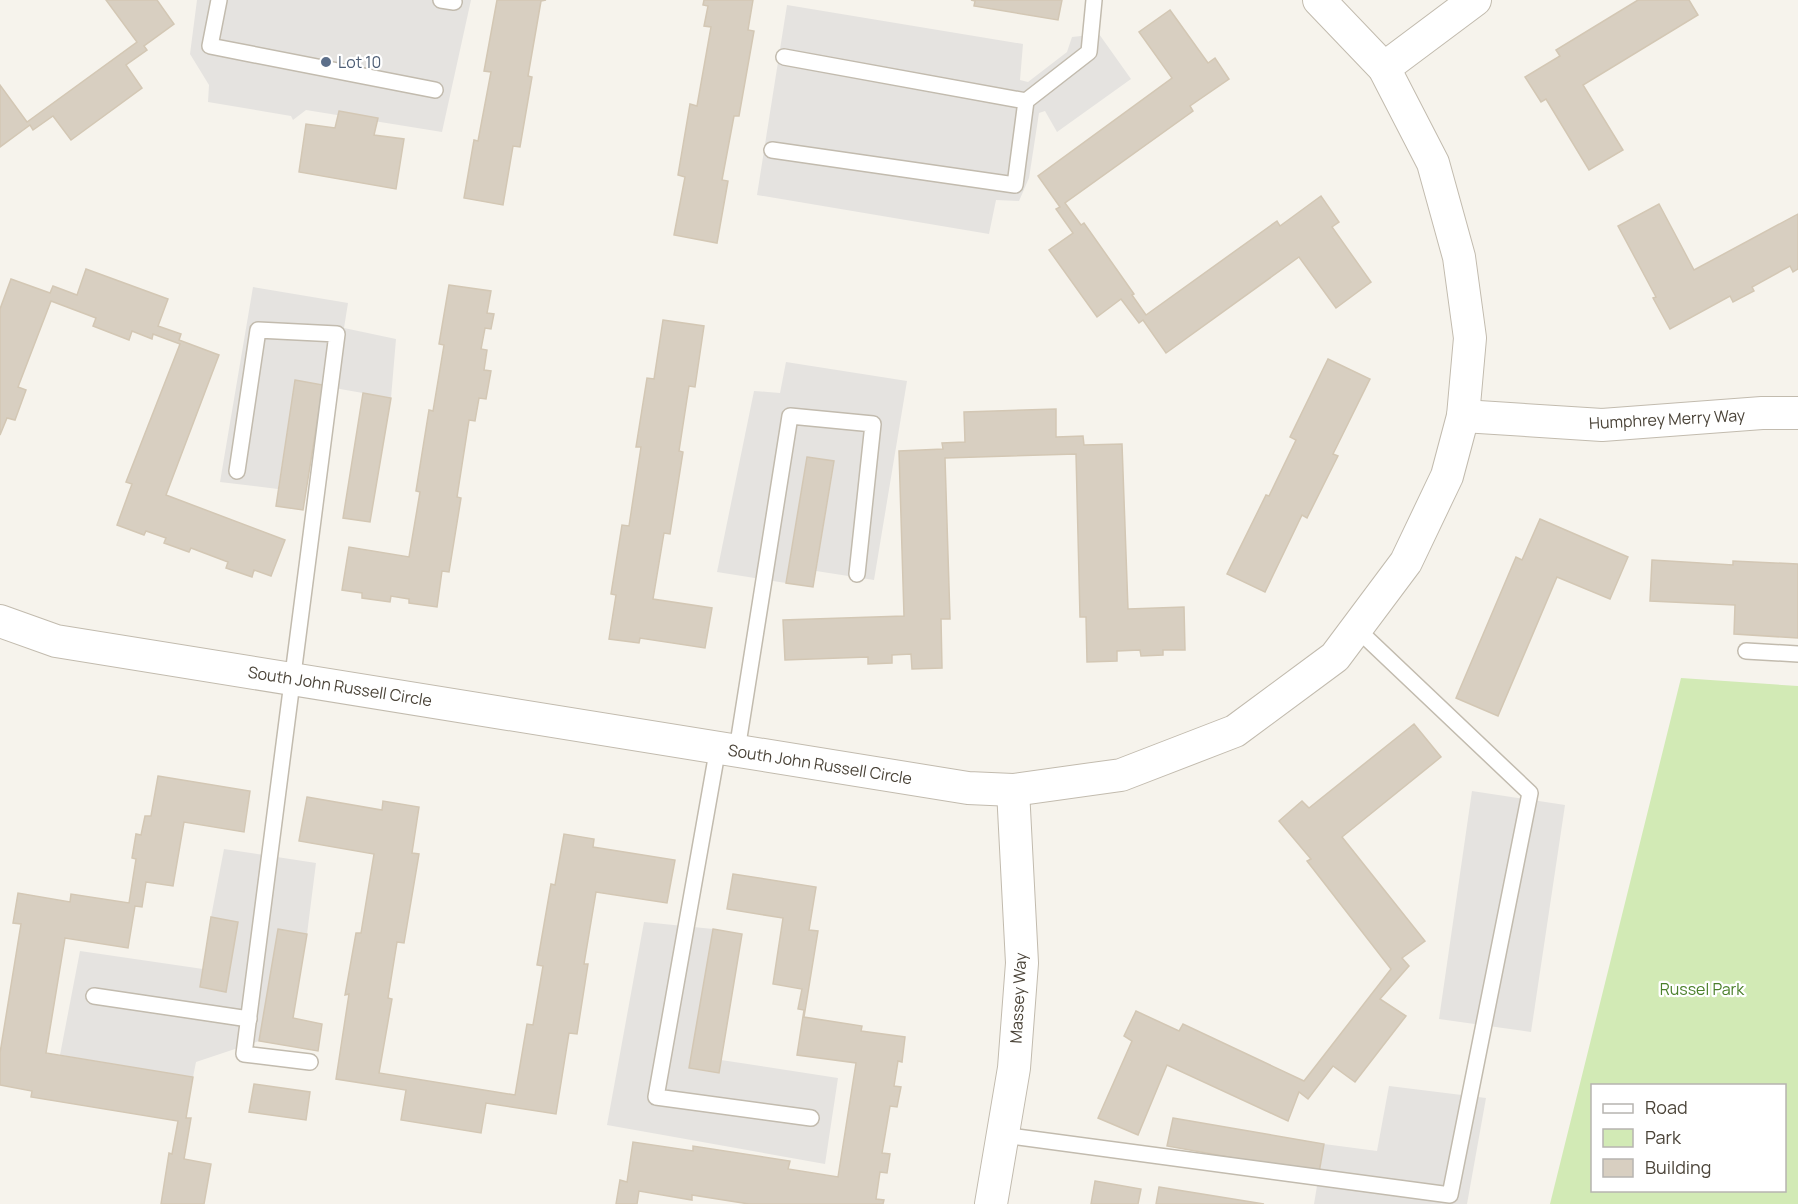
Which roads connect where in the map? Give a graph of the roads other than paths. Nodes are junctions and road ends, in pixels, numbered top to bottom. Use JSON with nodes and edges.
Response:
{"nodes":[{"id":1,"x":219,"y":0,"type":"edge"},
{"id":2,"x":1094,"y":0,"type":"edge"},
{"id":3,"x":1319,"y":0,"type":"edge"},
{"id":4,"x":1475,"y":0,"type":"edge"},
{"id":5,"x":784,"y":57,"type":"dead end"},
{"id":6,"x":1384,"y":68,"type":"junction"},
{"id":7,"x":435,"y":90,"type":"dead end"},
{"id":8,"x":1026,"y":101,"type":"junction"},
{"id":9,"x":772,"y":150,"type":"dead end"},
{"id":10,"x":1798,"y":413,"type":"edge"},
{"id":11,"x":1463,"y":416,"type":"junction"},
{"id":12,"x":237,"y":471,"type":"dead end"},
{"id":13,"x":857,"y":574,"type":"dead end"},
{"id":14,"x":1356,"y":628,"type":"junction"},
{"id":15,"x":2,"y":629,"type":"edge"},
{"id":16,"x":1746,"y":651,"type":"dead end"},
{"id":17,"x":1798,"y":654,"type":"edge"},
{"id":18,"x":294,"y":678,"type":"junction"},
{"id":19,"x":727,"y":748,"type":"junction"},
{"id":20,"x":1014,"y":790,"type":"junction"},
{"id":21,"x":94,"y":996,"type":"dead end"},
{"id":22,"x":249,"y":1019,"type":"junction"},
{"id":23,"x":309,"y":1062,"type":"dead end"},
{"id":24,"x":811,"y":1118,"type":"dead end"},
{"id":25,"x":1003,"y":1135,"type":"junction"},
{"id":26,"x":991,"y":1204,"type":"edge"}],
"edges":[{"from":1,"to":7,"type":"lane"},
{"from":2,"to":8,"type":"lane"},
{"from":3,"to":6,"type":"street","name":"South John Russell Circle"},
{"from":4,"to":6,"type":"street"},
{"from":5,"to":8,"type":"lane"},
{"from":6,"to":11,"type":"street","name":"South John Russell Circle"},
{"from":8,"to":9,"type":"lane"},
{"from":10,"to":11,"type":"street","name":"Humphrey Merry Way"},
{"from":11,"to":14,"type":"street","name":"South John Russell Circle"},
{"from":12,"to":18,"type":"lane"},
{"from":13,"to":19,"type":"lane"},
{"from":14,"to":20,"type":"street","name":"South John Russell Circle"},
{"from":14,"to":25,"type":"lane"},
{"from":15,"to":18,"type":"street","name":"South John Russell Circle"},
{"from":16,"to":17,"type":"lane"},
{"from":18,"to":19,"type":"street","name":"South John Russell Circle"},
{"from":18,"to":22,"type":"lane"},
{"from":19,"to":20,"type":"street","name":"South John Russell Circle"},
{"from":19,"to":24,"type":"lane"},
{"from":20,"to":25,"type":"street","name":"Massey Way"},
{"from":21,"to":22,"type":"lane"},
{"from":22,"to":23,"type":"lane"},
{"from":25,"to":26,"type":"street","name":"Massey Way"}]}
